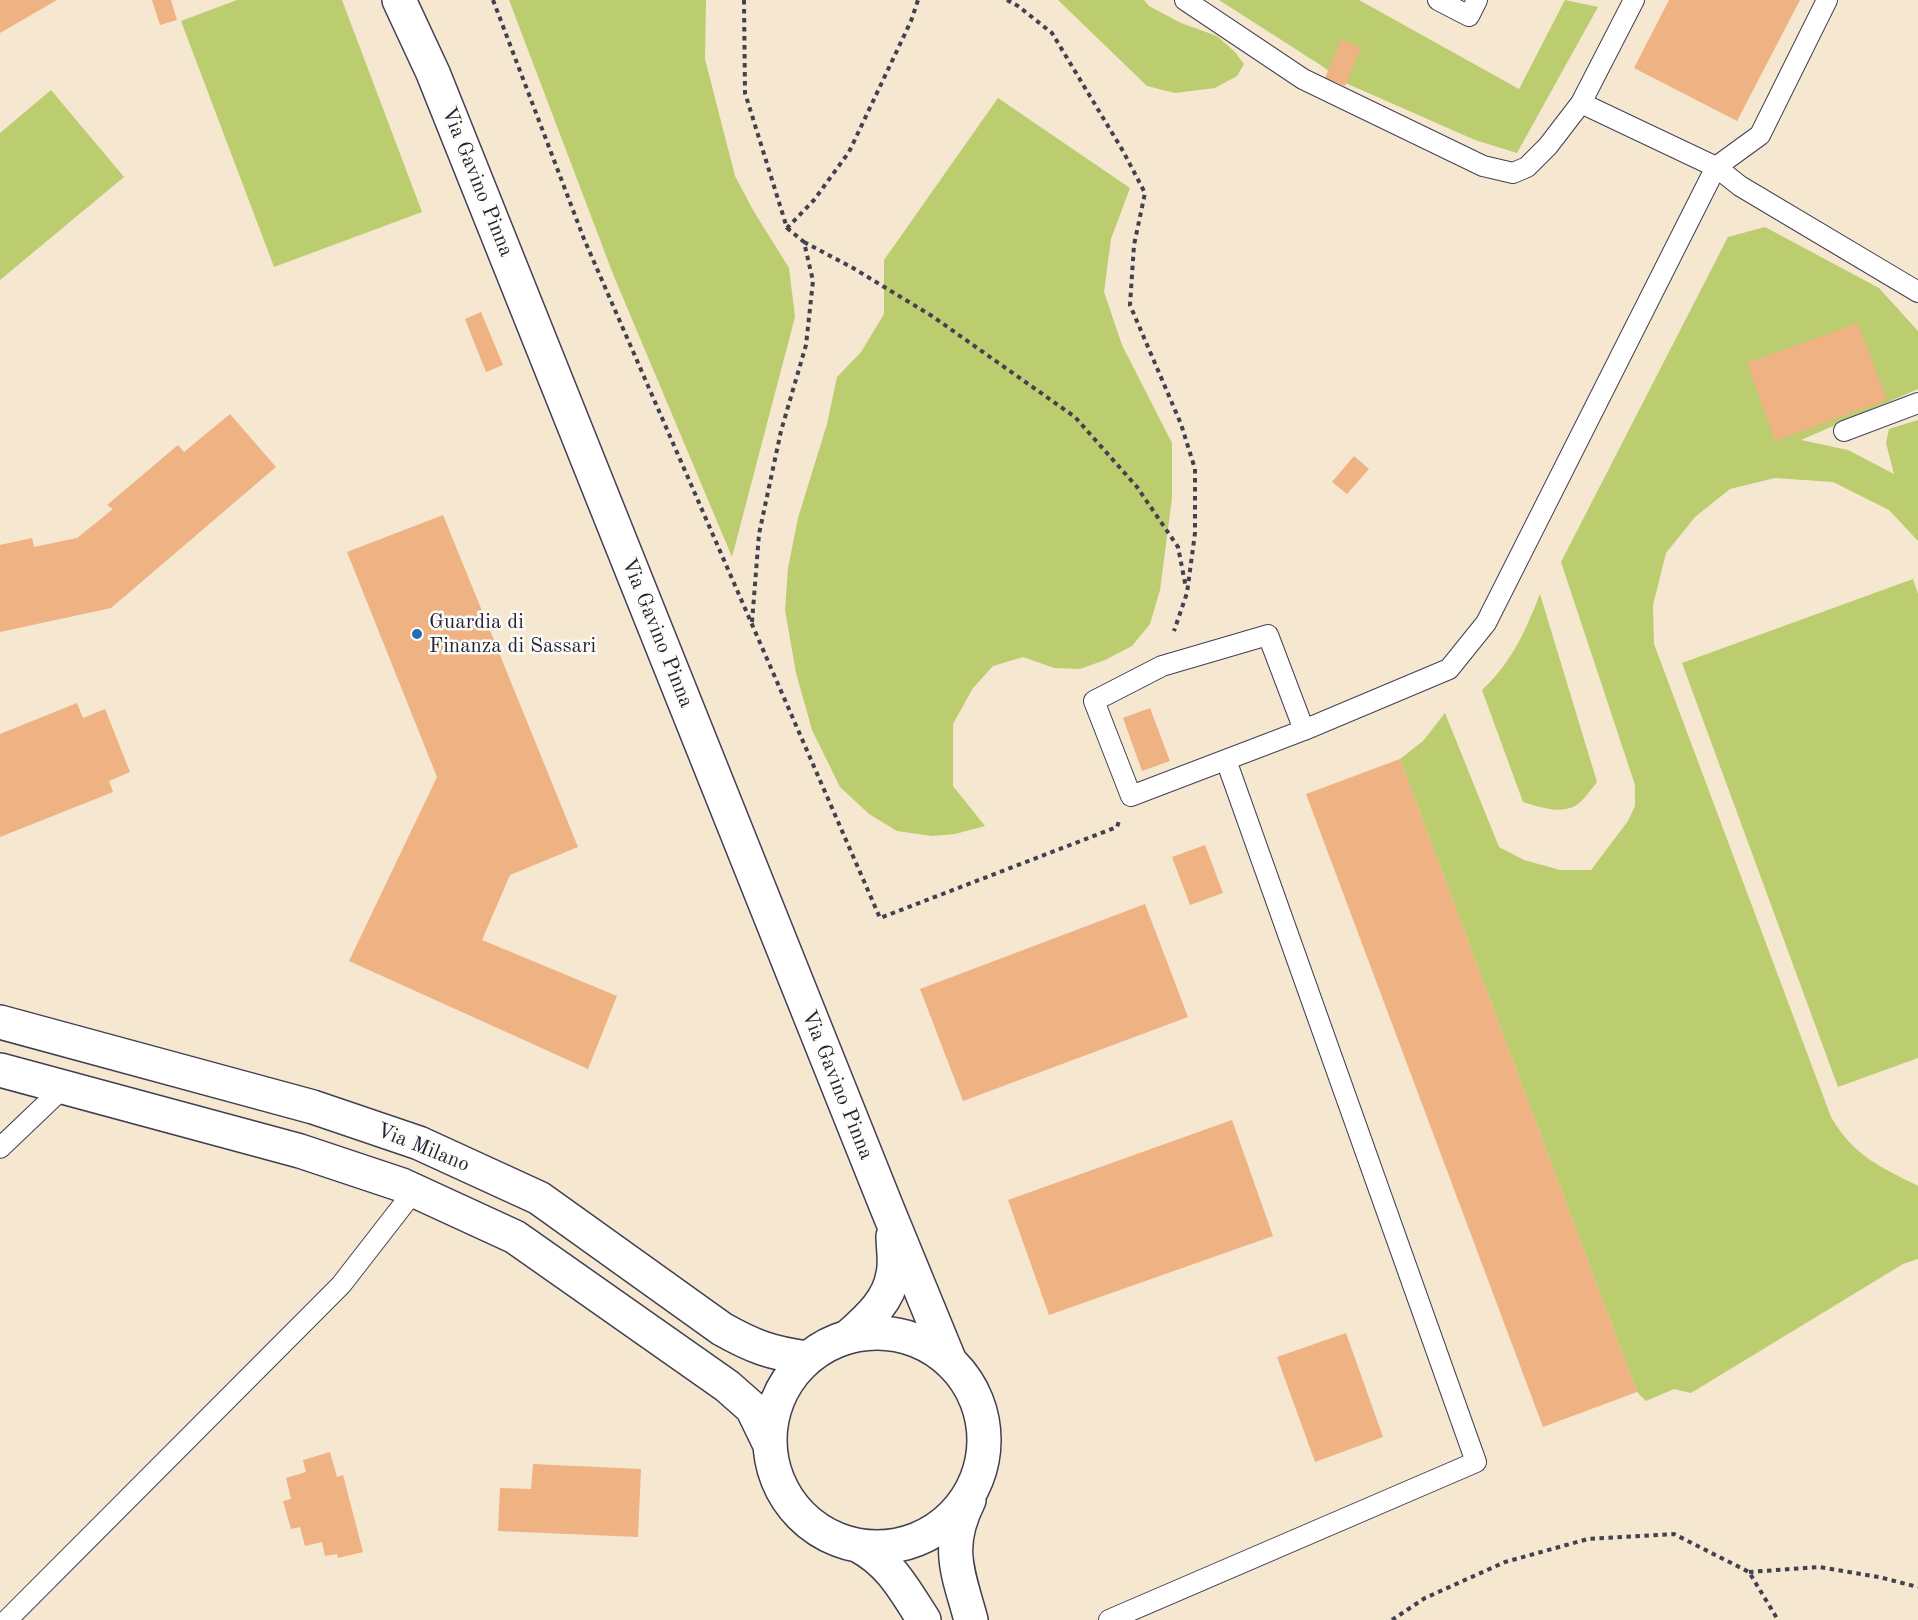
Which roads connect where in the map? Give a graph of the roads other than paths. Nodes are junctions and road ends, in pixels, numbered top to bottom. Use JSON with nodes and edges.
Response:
{"nodes":[{"id":1,"x":399,"y":0,"type":"edge"},
{"id":2,"x":417,"y":0,"type":"edge"},
{"id":3,"x":1185,"y":0,"type":"edge"},
{"id":4,"x":1438,"y":0,"type":"edge"},
{"id":5,"x":1477,"y":0,"type":"edge"},
{"id":6,"x":1634,"y":0,"type":"edge"},
{"id":7,"x":1827,"y":0,"type":"edge"},
{"id":8,"x":427,"y":59,"type":"junction"},
{"id":9,"x":1581,"y":103,"type":"junction"},
{"id":10,"x":1716,"y":167,"type":"junction"},
{"id":11,"x":1918,"y":292,"type":"edge"},
{"id":12,"x":1918,"y":403,"type":"edge"},
{"id":13,"x":1844,"y":431,"type":"dead end"},
{"id":14,"x":1304,"y":730,"type":"junction"},
{"id":15,"x":1226,"y":760,"type":"junction"},
{"id":16,"x":0,"y":1022,"type":"edge"},
{"id":17,"x":0,"y":1070,"type":"edge"},
{"id":18,"x":64,"y":1088,"type":"junction"},
{"id":19,"x":0,"y":1148,"type":"edge"},
{"id":20,"x":414,"y":1191,"type":"junction"},
{"id":21,"x":887,"y":1208,"type":"junction"},
{"id":22,"x":849,"y":1336,"type":"junction"},
{"id":23,"x":807,"y":1358,"type":"junction"},
{"id":24,"x":949,"y":1359,"type":"junction"},
{"id":25,"x":769,"y":1443,"type":"junction"},
{"id":26,"x":976,"y":1485,"type":"junction"},
{"id":27,"x":858,"y":1546,"type":"junction"},
{"id":28,"x":7,"y":1620,"type":"edge"},
{"id":29,"x":924,"y":1620,"type":"edge"},
{"id":30,"x":971,"y":1620,"type":"edge"},
{"id":31,"x":1109,"y":1620,"type":"edge"}],
"edges":[{"from":1,"to":8,"type":"main road","name":"Via Gavino Pinna"},
{"from":2,"to":8,"type":"main road","name":"Via Gavino Pinna"},
{"from":3,"to":9,"type":"lane"},
{"from":4,"to":5,"type":"lane"},
{"from":6,"to":9,"type":"lane"},
{"from":7,"to":10,"type":"lane"},
{"from":8,"to":21,"type":"main road","name":"Via Gavino Pinna"},
{"from":9,"to":10,"type":"lane"},
{"from":10,"to":11,"type":"lane"},
{"from":10,"to":14,"type":"lane"},
{"from":12,"to":13,"type":"lane"},
{"from":14,"to":15,"type":"lane"},
{"from":14,"to":15,"type":"lane"},
{"from":15,"to":31,"type":"lane"},
{"from":16,"to":23,"type":"main road","name":"Via Milano"},
{"from":17,"to":18,"type":"main road","name":"Via Milano"},
{"from":18,"to":19,"type":"lane"},
{"from":18,"to":20,"type":"main road","name":"Via Milano"},
{"from":20,"to":25,"type":"main road","name":"Via Milano"},
{"from":20,"to":28,"type":"lane"},
{"from":21,"to":22,"type":"main road","name":"Via Gavino Pinna"},
{"from":21,"to":24,"type":"main road","name":"Via Gavino Pinna"},
{"from":22,"to":23,"type":"main road"},
{"from":22,"to":24,"type":"main road"},
{"from":23,"to":25,"type":"main road"},
{"from":24,"to":26,"type":"main road"},
{"from":25,"to":27,"type":"main road"},
{"from":26,"to":27,"type":"main road"},
{"from":26,"to":30,"type":"main road"},
{"from":27,"to":29,"type":"main road"}]}
